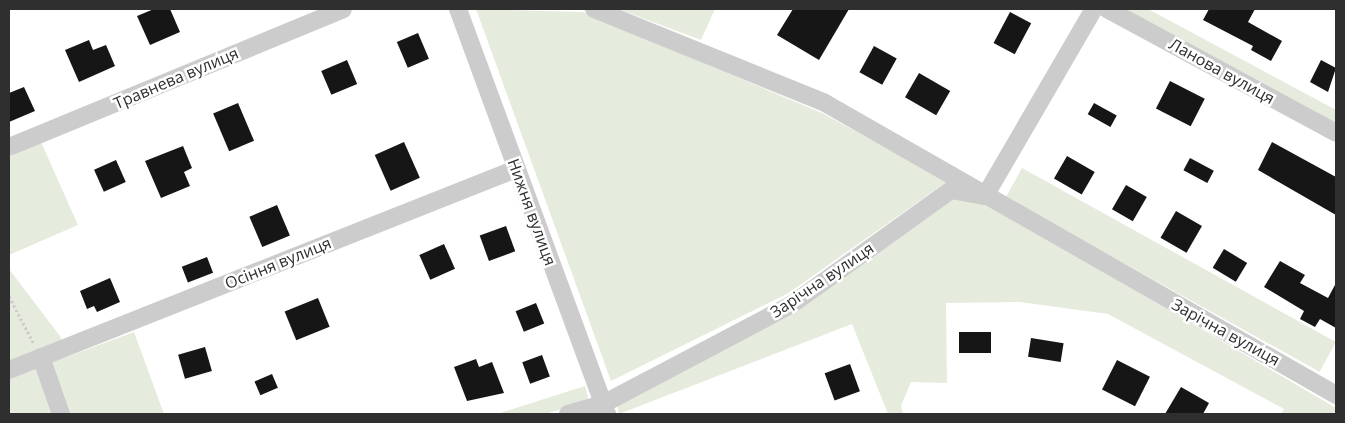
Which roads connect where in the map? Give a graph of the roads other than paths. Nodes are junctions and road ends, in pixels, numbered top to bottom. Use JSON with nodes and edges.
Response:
{"nodes":[{"id":1,"x":343,"y":9,"type":"edge"},
{"id":2,"x":458,"y":9,"type":"edge"},
{"id":3,"x":594,"y":9,"type":"edge"},
{"id":4,"x":1094,"y":9,"type":"edge"},
{"id":5,"x":1108,"y":9,"type":"edge"},
{"id":6,"x":1336,"y":133,"type":"edge"},
{"id":7,"x":9,"y":147,"type":"edge"},
{"id":8,"x":516,"y":169,"type":"junction"},
{"id":9,"x":985,"y":196,"type":"junction"},
{"id":10,"x":41,"y":357,"type":"junction"},
{"id":11,"x":9,"y":370,"type":"edge"},
{"id":12,"x":1336,"y":395,"type":"edge"},
{"id":13,"x":605,"y":409,"type":"edge"},
{"id":14,"x":61,"y":414,"type":"edge"},
{"id":15,"x":568,"y":414,"type":"edge"}],
"edges":[{"from":1,"to":7,"type":"street","name":"Травнева вулиця"},
{"from":2,"to":8,"type":"street","name":"Нижня вулиця"},
{"from":3,"to":9,"type":"street","name":"Зарічна вулиця"},
{"from":4,"to":9,"type":"street"},
{"from":5,"to":6,"type":"street","name":"Ланова вулиця"},
{"from":8,"to":10,"type":"street","name":"Осіння вулиця"},
{"from":8,"to":13,"type":"street","name":"Нижня вулиця"},
{"from":9,"to":12,"type":"street","name":"Зарічна вулиця"},
{"from":9,"to":13,"type":"street","name":"Зарічна вулиця"},
{"from":10,"to":11,"type":"street","name":"Осіння вулиця"},
{"from":10,"to":14,"type":"street"},
{"from":13,"to":15,"type":"street","name":"Зарічна вулиця"}]}
